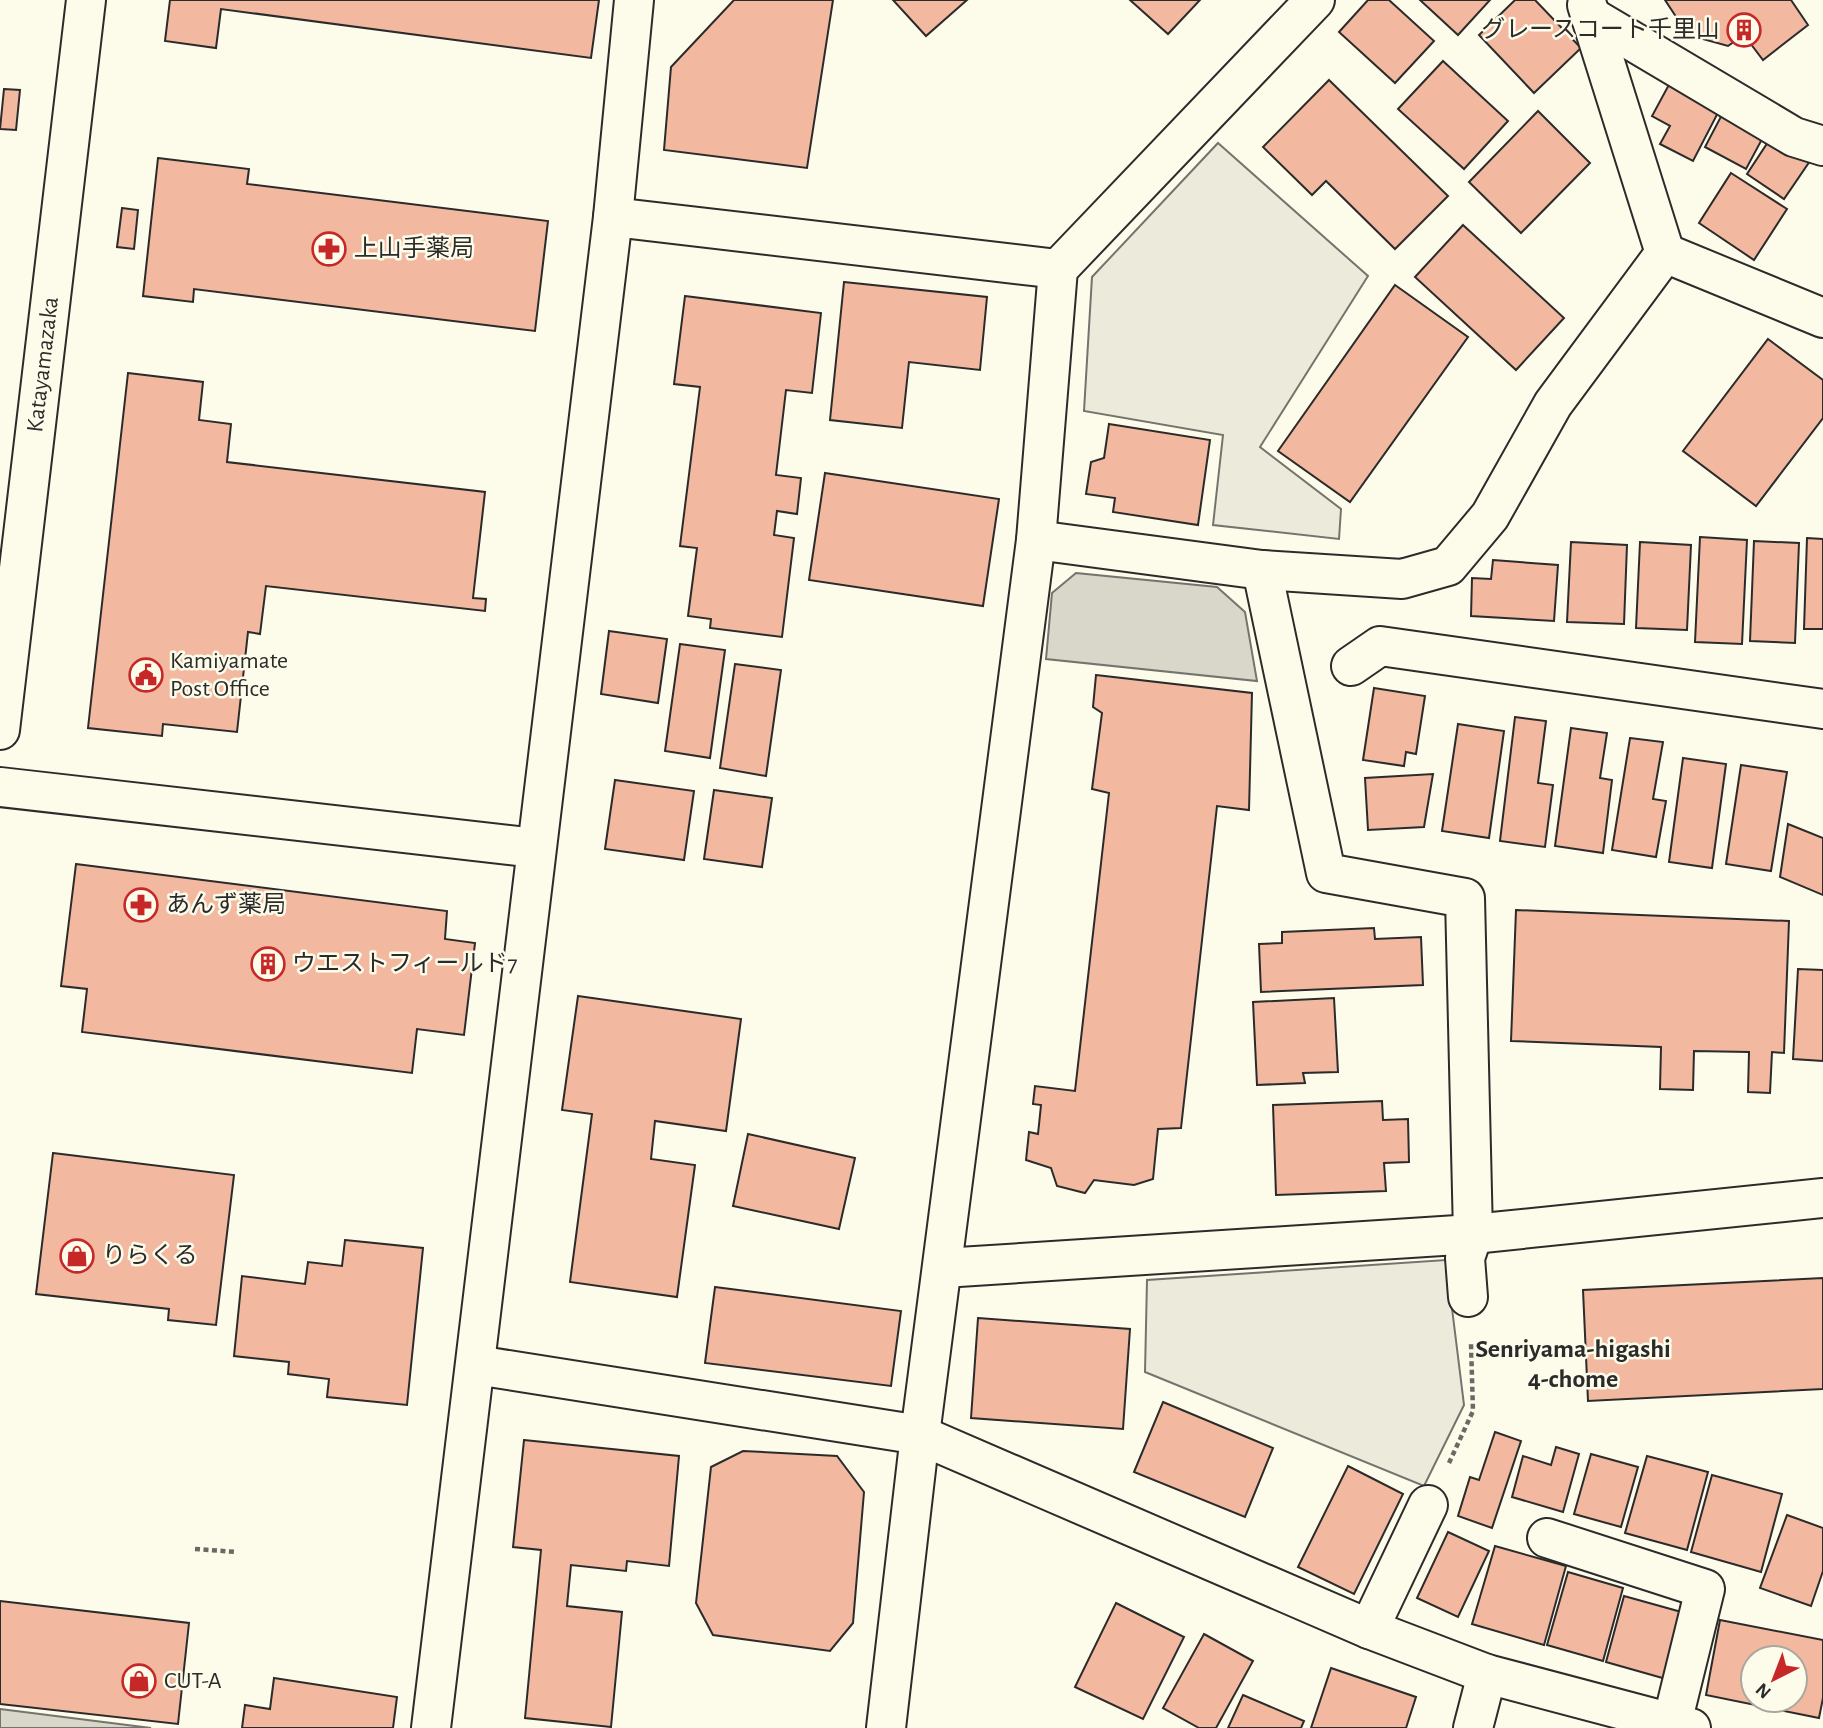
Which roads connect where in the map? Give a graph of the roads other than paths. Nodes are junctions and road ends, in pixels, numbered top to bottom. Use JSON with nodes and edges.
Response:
{"nodes":[{"id":1,"x":86,"y":0,"type":"edge"},
{"id":2,"x":634,"y":0,"type":"edge"},
{"id":3,"x":1315,"y":0,"type":"edge"},
{"id":4,"x":1588,"y":8,"type":"edge"},
{"id":5,"x":1823,"y":146,"type":"edge"},
{"id":6,"x":613,"y":217,"type":"junction"},
{"id":7,"x":1665,"y":253,"type":"junction"},
{"id":8,"x":1058,"y":269,"type":"junction"},
{"id":9,"x":1823,"y":318,"type":"edge"},
{"id":10,"x":1036,"y":540,"type":"junction"},
{"id":11,"x":1262,"y":570,"type":"junction"},
{"id":12,"x":1351,"y":666,"type":"dead end"},
{"id":13,"x":1823,"y":709,"type":"edge"},
{"id":14,"x":0,"y":730,"type":"edge"},
{"id":15,"x":0,"y":786,"type":"edge"},
{"id":16,"x":536,"y":848,"type":"junction"},
{"id":17,"x":1823,"y":1198,"type":"edge"},
{"id":18,"x":1473,"y":1234,"type":"junction"},
{"id":19,"x":943,"y":1268,"type":"junction"},
{"id":20,"x":1468,"y":1297,"type":"dead end"},
{"id":21,"x":476,"y":1365,"type":"junction"},
{"id":22,"x":920,"y":1435,"type":"junction"},
{"id":23,"x":1428,"y":1505,"type":"dead end"},
{"id":24,"x":1547,"y":1538,"type":"dead end"},
{"id":25,"x":1369,"y":1629,"type":"junction"},
{"id":26,"x":1488,"y":1674,"type":"junction"},
{"id":27,"x":1682,"y":1725,"type":"edge"},
{"id":28,"x":431,"y":1728,"type":"edge"},
{"id":29,"x":886,"y":1728,"type":"edge"},
{"id":30,"x":1473,"y":1728,"type":"edge"}],
"edges":[{"from":1,"to":14,"type":"street","name":"Katayamazaka"},
{"from":2,"to":6,"type":"street"},
{"from":3,"to":8,"type":"street"},
{"from":4,"to":5,"type":"street"},
{"from":4,"to":7,"type":"street"},
{"from":6,"to":8,"type":"street"},
{"from":6,"to":16,"type":"street"},
{"from":7,"to":9,"type":"street"},
{"from":7,"to":11,"type":"street"},
{"from":8,"to":10,"type":"street"},
{"from":10,"to":11,"type":"street"},
{"from":10,"to":19,"type":"street"},
{"from":11,"to":18,"type":"street"},
{"from":12,"to":13,"type":"street"},
{"from":15,"to":16,"type":"street"},
{"from":16,"to":21,"type":"street"},
{"from":17,"to":18,"type":"street"},
{"from":18,"to":19,"type":"street"},
{"from":18,"to":20,"type":"street"},
{"from":19,"to":22,"type":"street"},
{"from":21,"to":22,"type":"street"},
{"from":21,"to":28,"type":"street"},
{"from":22,"to":25,"type":"street"},
{"from":22,"to":29,"type":"street"},
{"from":23,"to":25,"type":"street"},
{"from":24,"to":27,"type":"street"},
{"from":25,"to":26,"type":"street"},
{"from":26,"to":27,"type":"street"},
{"from":26,"to":30,"type":"street"}]}
